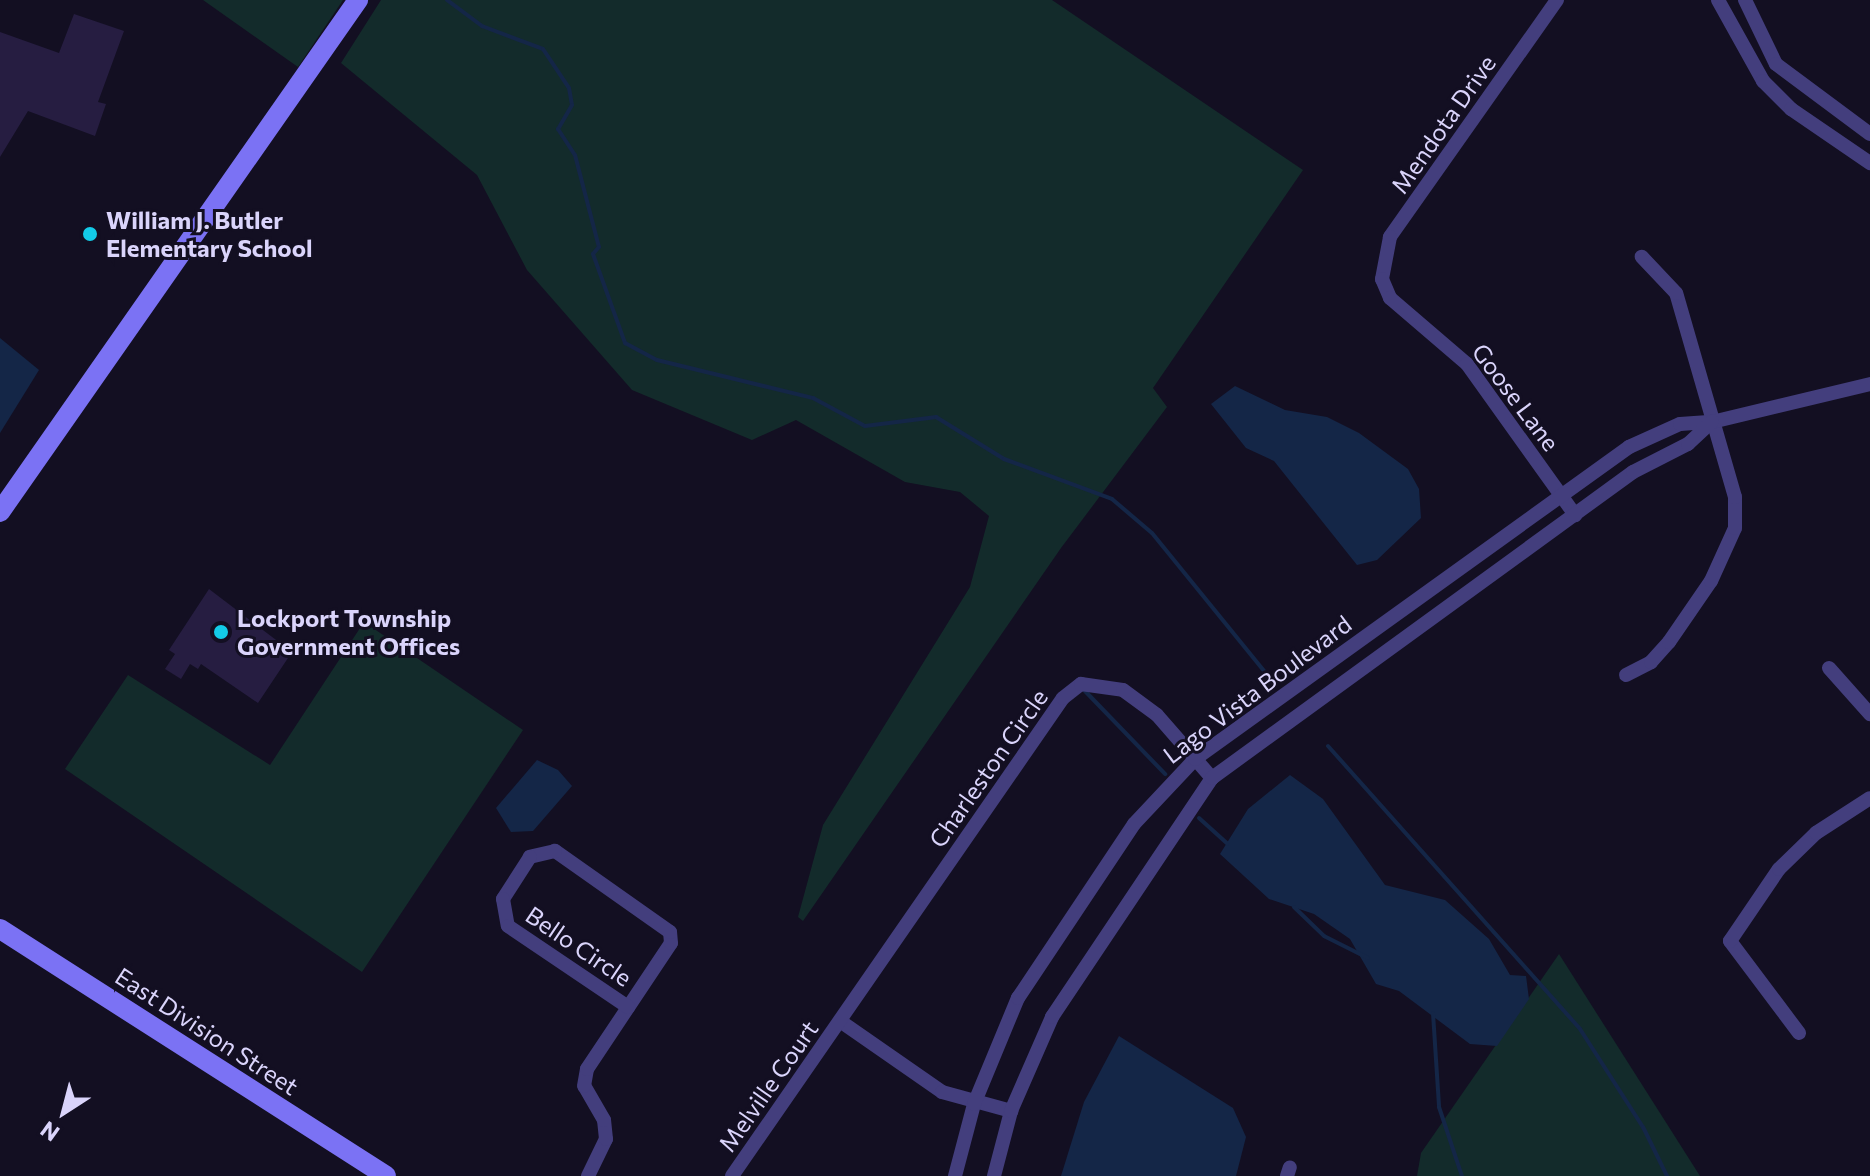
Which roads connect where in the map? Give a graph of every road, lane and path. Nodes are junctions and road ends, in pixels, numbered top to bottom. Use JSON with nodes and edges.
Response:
{"nodes":[{"id":1,"x":358,"y":0,"type":"edge"},
{"id":2,"x":1557,"y":0,"type":"edge"},
{"id":3,"x":1718,"y":0,"type":"edge"},
{"id":4,"x":1745,"y":0,"type":"edge"},
{"id":5,"x":1870,"y":134,"type":"edge"},
{"id":6,"x":1870,"y":163,"type":"edge"},
{"id":7,"x":1642,"y":257,"type":"dead end"},
{"id":8,"x":1382,"y":279,"type":"joint"},
{"id":9,"x":1870,"y":384,"type":"edge"},
{"id":10,"x":1712,"y":422,"type":"junction"},
{"id":11,"x":1561,"y":493,"type":"junction"},
{"id":12,"x":0,"y":512,"type":"edge"},
{"id":13,"x":1575,"y":515,"type":"junction"},
{"id":14,"x":1829,"y":668,"type":"dead end"},
{"id":15,"x":1626,"y":675,"type":"dead end"},
{"id":16,"x":1870,"y":714,"type":"edge"},
{"id":17,"x":1195,"y":759,"type":"junction"},
{"id":18,"x":1212,"y":778,"type":"junction"},
{"id":19,"x":1870,"y":798,"type":"edge"},
{"id":20,"x":0,"y":929,"type":"edge"},
{"id":21,"x":628,"y":1007,"type":"junction"},
{"id":22,"x":840,"y":1021,"type":"junction"},
{"id":23,"x":1799,"y":1033,"type":"dead end"},
{"id":24,"x":974,"y":1104,"type":"junction"},
{"id":25,"x":1011,"y":1111,"type":"junction"},
{"id":26,"x":386,"y":1176,"type":"edge"},
{"id":27,"x":588,"y":1176,"type":"edge"},
{"id":28,"x":732,"y":1176,"type":"edge"},
{"id":29,"x":955,"y":1176,"type":"edge"},
{"id":30,"x":994,"y":1176,"type":"edge"}],
"edges":[{"from":1,"to":12,"type":"street"},
{"from":2,"to":8,"type":"street","name":"Mendota Drive"},
{"from":3,"to":6,"type":"street"},
{"from":4,"to":5,"type":"street"},
{"from":7,"to":10,"type":"street"},
{"from":8,"to":11,"type":"street","name":"Goose Lane"},
{"from":9,"to":10,"type":"street","name":"Lago Vista Boulevard"},
{"from":10,"to":11,"type":"street","name":"Lago Vista Boulevard"},
{"from":10,"to":13,"type":"street","name":"Lago Vista Boulevard"},
{"from":10,"to":15,"type":"street"},
{"from":11,"to":13,"type":"street","name":"Goose Lane"},
{"from":11,"to":17,"type":"street","name":"Lago Vista Boulevard"},
{"from":13,"to":18,"type":"street","name":"Lago Vista Boulevard"},
{"from":14,"to":16,"type":"street"},
{"from":17,"to":18,"type":"street","name":"Charleston Circle"},
{"from":17,"to":22,"type":"street","name":"Charleston Circle"},
{"from":17,"to":24,"type":"street","name":"Lago Vista Boulevard"},
{"from":18,"to":25,"type":"street","name":"Lago Vista Boulevard"},
{"from":19,"to":23,"type":"street"},
{"from":20,"to":26,"type":"street","name":"East Division Street"},
{"from":21,"to":21,"type":"street","name":"Bello Circle"},
{"from":21,"to":27,"type":"street"},
{"from":22,"to":24,"type":"street"},
{"from":22,"to":28,"type":"street","name":"Melville Court"},
{"from":24,"to":25,"type":"street"},
{"from":24,"to":29,"type":"street","name":"Lago Vista Boulevard"},
{"from":25,"to":30,"type":"street","name":"Lago Vista Boulevard"}]}
